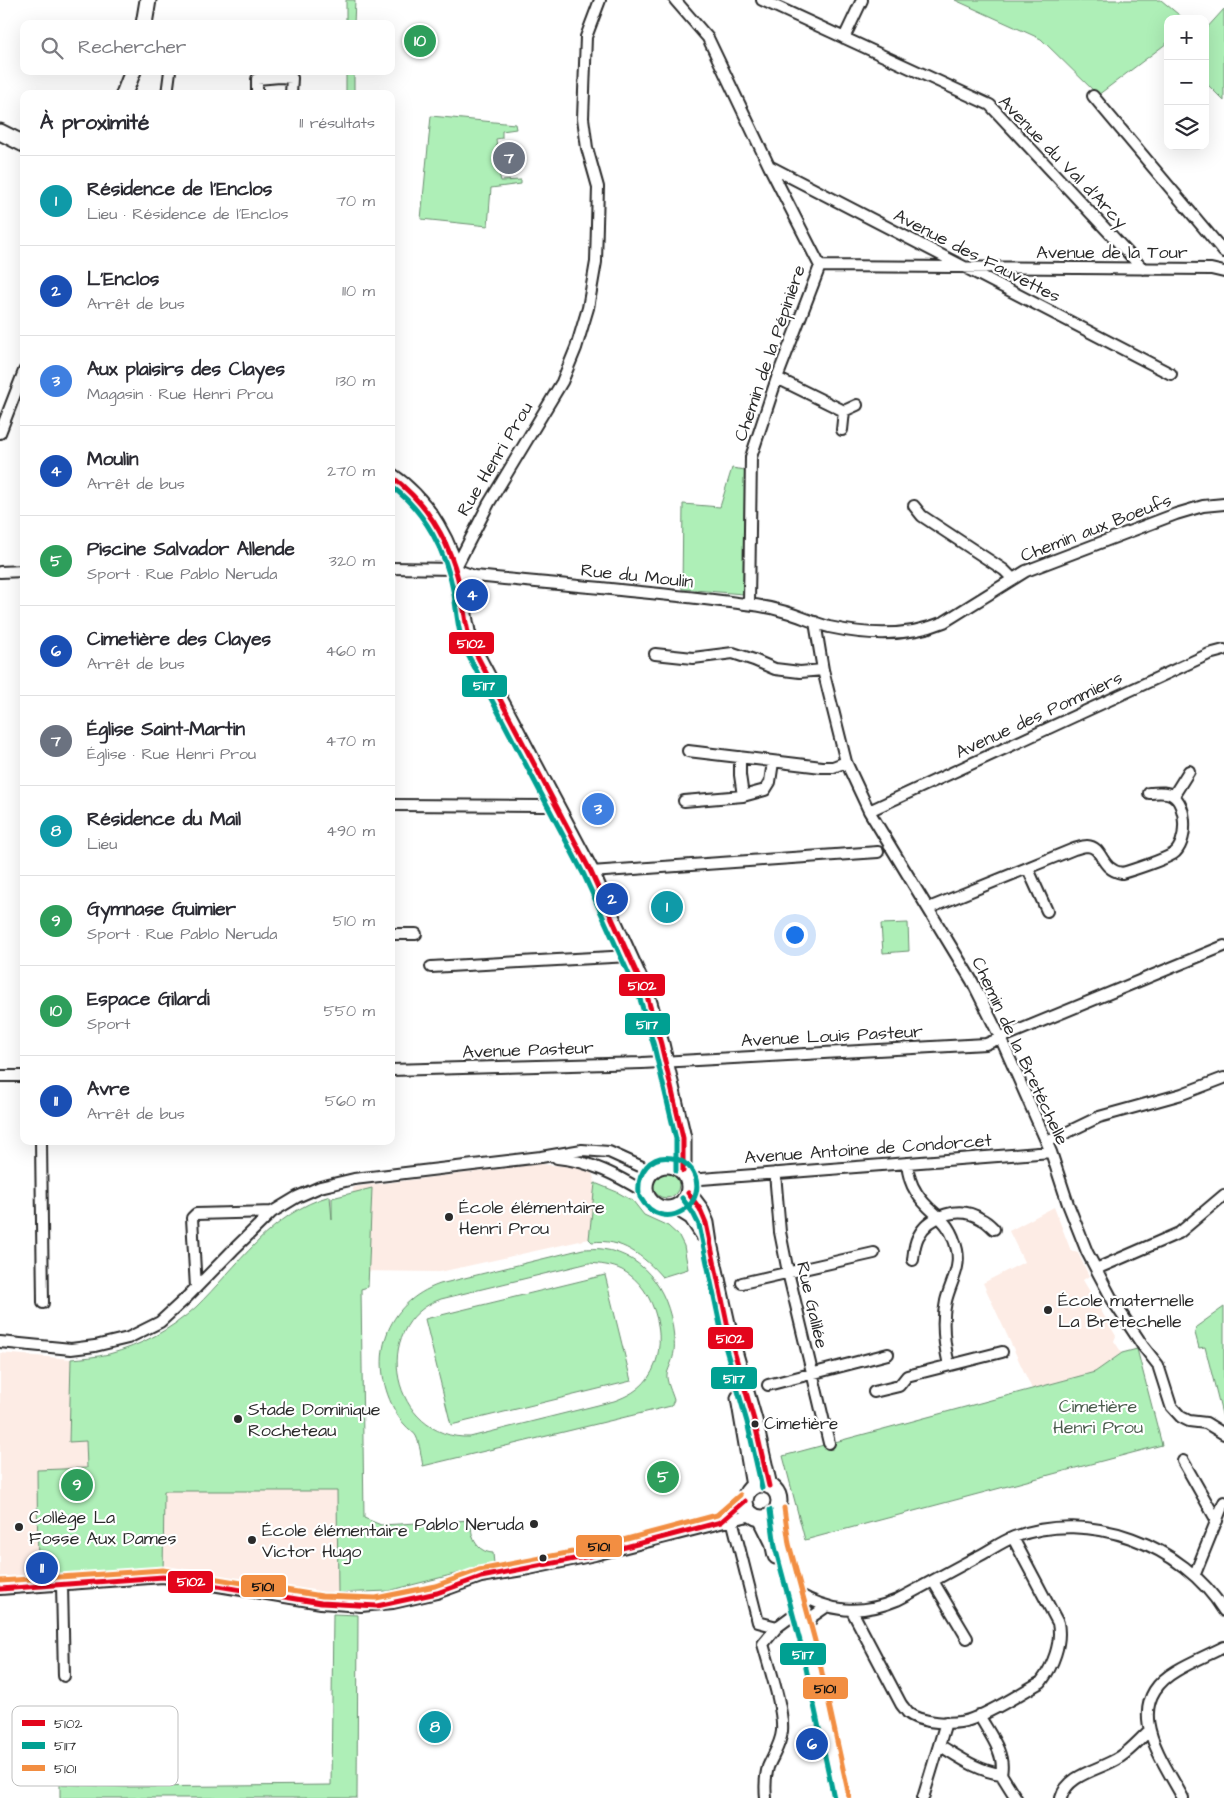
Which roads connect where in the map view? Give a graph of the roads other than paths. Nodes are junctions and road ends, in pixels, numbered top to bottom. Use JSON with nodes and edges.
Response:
{"nodes":[{"id":1,"x":148,"y":0,"type":"edge"},
{"id":2,"x":600,"y":0,"type":"edge"},
{"id":3,"x":675,"y":0,"type":"edge"},
{"id":4,"x":762,"y":0,"type":"edge"},
{"id":5,"x":862,"y":0,"type":"edge"},
{"id":6,"x":145,"y":20,"type":"edge"},
{"id":7,"x":844,"y":38,"type":"junction"},
{"id":8,"x":132,"y":75,"type":"edge"},
{"id":9,"x":134,"y":75,"type":"edge"},
{"id":10,"x":169,"y":75,"type":"edge"},
{"id":11,"x":126,"y":90,"type":"edge"},
{"id":12,"x":133,"y":90,"type":"edge"},
{"id":13,"x":168,"y":90,"type":"edge"},
{"id":14,"x":257,"y":90,"type":"edge"},
{"id":15,"x":291,"y":90,"type":"edge"},
{"id":16,"x":1093,"y":96,"type":"dead end"},
{"id":17,"x":0,"y":132,"type":"edge"},
{"id":18,"x":20,"y":142,"type":"edge"},
{"id":19,"x":769,"y":166,"type":"junction"},
{"id":20,"x":1224,"y":252,"type":"edge"},
{"id":21,"x":820,"y":266,"type":"junction"},
{"id":22,"x":964,"y":267,"type":"junction"},
{"id":23,"x":1143,"y":269,"type":"junction"},
{"id":24,"x":1224,"y":272,"type":"edge"},
{"id":25,"x":1171,"y":374,"type":"dead end"},
{"id":26,"x":777,"y":378,"type":"junction"},
{"id":27,"x":20,"y":381,"type":"edge"},
{"id":28,"x":857,"y":405,"type":"dead end"},
{"id":29,"x":844,"y":411,"type":"junction"},
{"id":30,"x":842,"y":430,"type":"dead end"},
{"id":31,"x":0,"y":433,"type":"edge"},
{"id":32,"x":395,"y":479,"type":"edge"},
{"id":33,"x":1224,"y":504,"type":"edge"},
{"id":34,"x":914,"y":506,"type":"dead end"},
{"id":35,"x":395,"y":568,"type":"edge"},
{"id":36,"x":455,"y":568,"type":"junction"},
{"id":37,"x":20,"y":571,"type":"edge"},
{"id":38,"x":0,"y":572,"type":"edge"},
{"id":39,"x":1013,"y":579,"type":"junction"},
{"id":40,"x":749,"y":604,"type":"junction"},
{"id":41,"x":815,"y":622,"type":"junction"},
{"id":42,"x":1224,"y":650,"type":"edge"},
{"id":43,"x":655,"y":654,"type":"dead end"},
{"id":44,"x":823,"y":670,"type":"junction"},
{"id":45,"x":688,"y":751,"type":"dead end"},
{"id":46,"x":740,"y":758,"type":"junction"},
{"id":47,"x":773,"y":762,"type":"junction"},
{"id":48,"x":846,"y":762,"type":"junction"},
{"id":49,"x":1189,"y":771,"type":"dead end"},
{"id":50,"x":1149,"y":793,"type":"dead end"},
{"id":51,"x":1174,"y":795,"type":"junction"},
{"id":52,"x":743,"y":796,"type":"junction"},
{"id":53,"x":553,"y":801,"type":"junction"},
{"id":54,"x":684,"y":801,"type":"dead end"},
{"id":55,"x":395,"y":806,"type":"edge"},
{"id":56,"x":869,"y":811,"type":"junction"},
{"id":57,"x":878,"y":852,"type":"dead end"},
{"id":58,"x":1028,"y":868,"type":"junction"},
{"id":59,"x":591,"y":872,"type":"junction"},
{"id":60,"x":930,"y":908,"type":"junction"},
{"id":61,"x":1046,"y":911,"type":"dead end"},
{"id":62,"x":395,"y":934,"type":"edge"},
{"id":63,"x":416,"y":934,"type":"dead end"},
{"id":64,"x":1224,"y":946,"type":"edge"},
{"id":65,"x":630,"y":956,"type":"junction"},
{"id":66,"x":431,"y":967,"type":"dead end"},
{"id":67,"x":1001,"y":1039,"type":"junction"},
{"id":68,"x":665,"y":1061,"type":"junction"},
{"id":69,"x":395,"y":1070,"type":"edge"},
{"id":70,"x":0,"y":1076,"type":"edge"},
{"id":71,"x":20,"y":1076,"type":"edge"},
{"id":72,"x":1224,"y":1078,"type":"edge"},
{"id":73,"x":683,"y":1138,"type":"junction"},
{"id":74,"x":41,"y":1145,"type":"edge"},
{"id":75,"x":1049,"y":1147,"type":"junction"},
{"id":76,"x":541,"y":1157,"type":"junction"},
{"id":77,"x":907,"y":1163,"type":"junction"},
{"id":78,"x":658,"y":1168,"type":"junction"},
{"id":79,"x":775,"y":1173,"type":"junction"},
{"id":80,"x":686,"y":1181,"type":"junction"},
{"id":81,"x":646,"y":1193,"type":"junction"},
{"id":82,"x":1224,"y":1195,"type":"edge"},
{"id":83,"x":676,"y":1207,"type":"junction"},
{"id":84,"x":272,"y":1212,"type":"junction"},
{"id":85,"x":939,"y":1216,"type":"junction"},
{"id":86,"x":994,"y":1229,"type":"dead end"},
{"id":87,"x":709,"y":1243,"type":"junction"},
{"id":88,"x":874,"y":1252,"type":"dead end"},
{"id":89,"x":914,"y":1260,"type":"dead end"},
{"id":90,"x":1096,"y":1270,"type":"junction"},
{"id":91,"x":788,"y":1272,"type":"junction"},
{"id":92,"x":742,"y":1283,"type":"dead end"},
{"id":93,"x":196,"y":1288,"type":"junction"},
{"id":94,"x":43,"y":1303,"type":"dead end"},
{"id":95,"x":725,"y":1312,"type":"junction"},
{"id":96,"x":0,"y":1342,"type":"edge"},
{"id":97,"x":1002,"y":1352,"type":"dead end"},
{"id":98,"x":888,"y":1354,"type":"dead end"},
{"id":99,"x":949,"y":1365,"type":"junction"},
{"id":100,"x":812,"y":1374,"type":"junction"},
{"id":101,"x":768,"y":1385,"type":"dead end"},
{"id":102,"x":874,"y":1392,"type":"dead end"},
{"id":103,"x":1224,"y":1434,"type":"edge"},
{"id":104,"x":829,"y":1443,"type":"dead end"},
{"id":105,"x":1183,"y":1461,"type":"dead end"},
{"id":106,"x":754,"y":1486,"type":"junction"},
{"id":107,"x":769,"y":1486,"type":"junction"},
{"id":108,"x":745,"y":1501,"type":"junction"},
{"id":109,"x":1224,"y":1506,"type":"edge"},
{"id":110,"x":777,"y":1509,"type":"junction"},
{"id":111,"x":756,"y":1516,"type":"junction"},
{"id":112,"x":732,"y":1519,"type":"junction"},
{"id":113,"x":1217,"y":1520,"type":"junction"},
{"id":114,"x":721,"y":1522,"type":"junction"},
{"id":115,"x":1013,"y":1538,"type":"junction"},
{"id":116,"x":1195,"y":1574,"type":"junction"},
{"id":117,"x":933,"y":1581,"type":"junction"},
{"id":118,"x":62,"y":1585,"type":"junction"},
{"id":119,"x":0,"y":1589,"type":"edge"},
{"id":120,"x":795,"y":1592,"type":"junction"},
{"id":121,"x":826,"y":1607,"type":"junction"},
{"id":122,"x":852,"y":1611,"type":"junction"},
{"id":123,"x":1224,"y":1611,"type":"edge"},
{"id":124,"x":792,"y":1616,"type":"junction"},
{"id":125,"x":777,"y":1627,"type":"junction"},
{"id":126,"x":804,"y":1632,"type":"junction"},
{"id":127,"x":966,"y":1638,"type":"dead end"},
{"id":128,"x":1224,"y":1647,"type":"edge"},
{"id":129,"x":64,"y":1676,"type":"dead end"},
{"id":130,"x":979,"y":1715,"type":"junction"},
{"id":131,"x":946,"y":1722,"type":"junction"},
{"id":132,"x":1149,"y":1730,"type":"junction"},
{"id":133,"x":939,"y":1745,"type":"junction"},
{"id":134,"x":1001,"y":1774,"type":"junction"},
{"id":135,"x":766,"y":1798,"type":"edge"},
{"id":136,"x":833,"y":1798,"type":"edge"},
{"id":137,"x":842,"y":1798,"type":"edge"},
{"id":138,"x":923,"y":1798,"type":"edge"},
{"id":139,"x":1016,"y":1798,"type":"edge"},
{"id":140,"x":1061,"y":1798,"type":"edge"},
{"id":141,"x":1183,"y":1798,"type":"edge"}],
"edges":[{"from":1,"to":6,"type":"street"},
{"from":2,"to":36,"type":"street","name":"Rue Henri Prou"},
{"from":3,"to":19,"type":"street","name":"Chemin de la Pépinière"},
{"from":4,"to":7,"type":"street","name":"Avenue du Val d'Arcy"},
{"from":5,"to":7,"type":"street"},
{"from":7,"to":23,"type":"street","name":"Avenue du Val d'Arcy"},
{"from":8,"to":11,"type":"street"},
{"from":9,"to":12,"type":"street"},
{"from":10,"to":13,"type":"street"},
{"from":14,"to":15,"type":"street"},
{"from":16,"to":20,"type":"street"},
{"from":17,"to":18,"type":"street"},
{"from":19,"to":21,"type":"street","name":"Chemin de la Pépinière"},
{"from":19,"to":22,"type":"street","name":"Avenue des Fauvettes"},
{"from":21,"to":22,"type":"street","name":"Avenue de la Tour"},
{"from":21,"to":26,"type":"street","name":"Chemin de la Pépinière"},
{"from":22,"to":23,"type":"street","name":"Avenue de la Tour"},
{"from":22,"to":25,"type":"street","name":"Avenue des Fauvettes"},
{"from":23,"to":24,"type":"street","name":"Avenue de la Tour"},
{"from":26,"to":29,"type":"street"},
{"from":26,"to":40,"type":"street","name":"Chemin de la Pépinière"},
{"from":27,"to":31,"type":"street"},
{"from":28,"to":29,"type":"street"},
{"from":29,"to":30,"type":"street"},
{"from":32,"to":36,"type":"street"},
{"from":33,"to":39,"type":"street","name":"Chemin aux Boeufs"},
{"from":34,"to":39,"type":"street"},
{"from":35,"to":36,"type":"street","name":"Rue du Moulin"},
{"from":36,"to":40,"type":"street","name":"Rue du Moulin"},
{"from":36,"to":53,"type":"street"},
{"from":37,"to":38,"type":"street"},
{"from":39,"to":41,"type":"street","name":"Chemin aux Boeufs"},
{"from":40,"to":41,"type":"street","name":"Rue du Moulin"},
{"from":41,"to":44,"type":"street","name":"Chemin de la Bretéchelle"},
{"from":42,"to":56,"type":"street","name":"Avenue des Pommiers"},
{"from":43,"to":44,"type":"street"},
{"from":44,"to":48,"type":"street","name":"Chemin de la Bretéchelle"},
{"from":45,"to":46,"type":"street"},
{"from":46,"to":47,"type":"street"},
{"from":46,"to":52,"type":"street"},
{"from":47,"to":48,"type":"street"},
{"from":47,"to":52,"type":"street"},
{"from":48,"to":56,"type":"street","name":"Chemin de la Bretéchelle"},
{"from":49,"to":51,"type":"street"},
{"from":50,"to":51,"type":"street"},
{"from":51,"to":58,"type":"street"},
{"from":52,"to":54,"type":"street"},
{"from":53,"to":55,"type":"street"},
{"from":53,"to":59,"type":"street"},
{"from":56,"to":60,"type":"street","name":"Chemin de la Bretéchelle"},
{"from":57,"to":59,"type":"street"},
{"from":58,"to":60,"type":"street"},
{"from":58,"to":61,"type":"street"},
{"from":59,"to":65,"type":"street"},
{"from":60,"to":67,"type":"street","name":"Chemin de la Bretéchelle"},
{"from":62,"to":63,"type":"street"},
{"from":64,"to":67,"type":"street","name":"Avenue Louis Pasteur"},
{"from":65,"to":66,"type":"street"},
{"from":65,"to":68,"type":"street"},
{"from":67,"to":68,"type":"street","name":"Avenue Louis Pasteur"},
{"from":67,"to":75,"type":"street","name":"Chemin de la Bretéchelle"},
{"from":68,"to":69,"type":"street","name":"Avenue Pasteur"},
{"from":68,"to":73,"type":"street"},
{"from":70,"to":71,"type":"street"},
{"from":72,"to":75,"type":"street"},
{"from":73,"to":78,"type":"street"},
{"from":73,"to":80,"type":"street"},
{"from":74,"to":94,"type":"street"},
{"from":75,"to":77,"type":"street","name":"Avenue Antoine de Condorcet"},
{"from":75,"to":90,"type":"street","name":"Chemin de la Bretéchelle"},
{"from":76,"to":78,"type":"street"},
{"from":76,"to":81,"type":"street"},
{"from":76,"to":84,"type":"street"},
{"from":77,"to":79,"type":"street","name":"Avenue Antoine de Condorcet"},
{"from":77,"to":85,"type":"street"},
{"from":78,"to":80,"type":"street"},
{"from":78,"to":81,"type":"street"},
{"from":79,"to":80,"type":"street","name":"Avenue Antoine de Condorcet"},
{"from":79,"to":91,"type":"street","name":"Rue Galilée"},
{"from":80,"to":83,"type":"street"},
{"from":80,"to":87,"type":"street"},
{"from":81,"to":83,"type":"street"},
{"from":82,"to":90,"type":"street"},
{"from":83,"to":87,"type":"street"},
{"from":84,"to":93,"type":"street"},
{"from":84,"to":93,"type":"street"},
{"from":85,"to":86,"type":"street"},
{"from":85,"to":89,"type":"street"},
{"from":85,"to":99,"type":"street"},
{"from":87,"to":95,"type":"street"},
{"from":88,"to":91,"type":"street"},
{"from":90,"to":103,"type":"street","name":"Chemin de la Bretéchelle"},
{"from":91,"to":92,"type":"street"},
{"from":91,"to":100,"type":"street","name":"Rue Galilée"},
{"from":93,"to":96,"type":"street"},
{"from":95,"to":106,"type":"street"},
{"from":95,"to":107,"type":"street"},
{"from":97,"to":99,"type":"street"},
{"from":98,"to":100,"type":"street"},
{"from":99,"to":102,"type":"street"},
{"from":100,"to":101,"type":"street"},
{"from":100,"to":104,"type":"street","name":"Rue Galilée"},
{"from":105,"to":113,"type":"street"},
{"from":106,"to":107,"type":"street"},
{"from":106,"to":108,"type":"street"},
{"from":107,"to":110,"type":"street"},
{"from":108,"to":111,"type":"street"},
{"from":108,"to":114,"type":"street"},
{"from":109,"to":113,"type":"street"},
{"from":110,"to":111,"type":"street"},
{"from":110,"to":120,"type":"street"},
{"from":111,"to":112,"type":"street"},
{"from":111,"to":124,"type":"street"},
{"from":112,"to":114,"type":"street"},
{"from":112,"to":125,"type":"street"},
{"from":113,"to":116,"type":"street"},
{"from":114,"to":118,"type":"street"},
{"from":115,"to":116,"type":"street"},
{"from":115,"to":117,"type":"street"},
{"from":115,"to":130,"type":"street"},
{"from":116,"to":123,"type":"street"},
{"from":117,"to":122,"type":"street"},
{"from":117,"to":127,"type":"street"},
{"from":118,"to":119,"type":"street"},
{"from":118,"to":129,"type":"street"},
{"from":120,"to":121,"type":"street"},
{"from":120,"to":126,"type":"street"},
{"from":121,"to":122,"type":"street"},
{"from":121,"to":126,"type":"street"},
{"from":122,"to":131,"type":"street"},
{"from":124,"to":125,"type":"street"},
{"from":124,"to":136,"type":"street"},
{"from":125,"to":135,"type":"street"},
{"from":126,"to":137,"type":"street"},
{"from":128,"to":132,"type":"street"},
{"from":130,"to":131,"type":"street"},
{"from":130,"to":134,"type":"street"},
{"from":131,"to":133,"type":"street"},
{"from":132,"to":140,"type":"street"},
{"from":132,"to":141,"type":"street"},
{"from":133,"to":134,"type":"street"},
{"from":133,"to":138,"type":"street"},
{"from":134,"to":139,"type":"street"}]}
